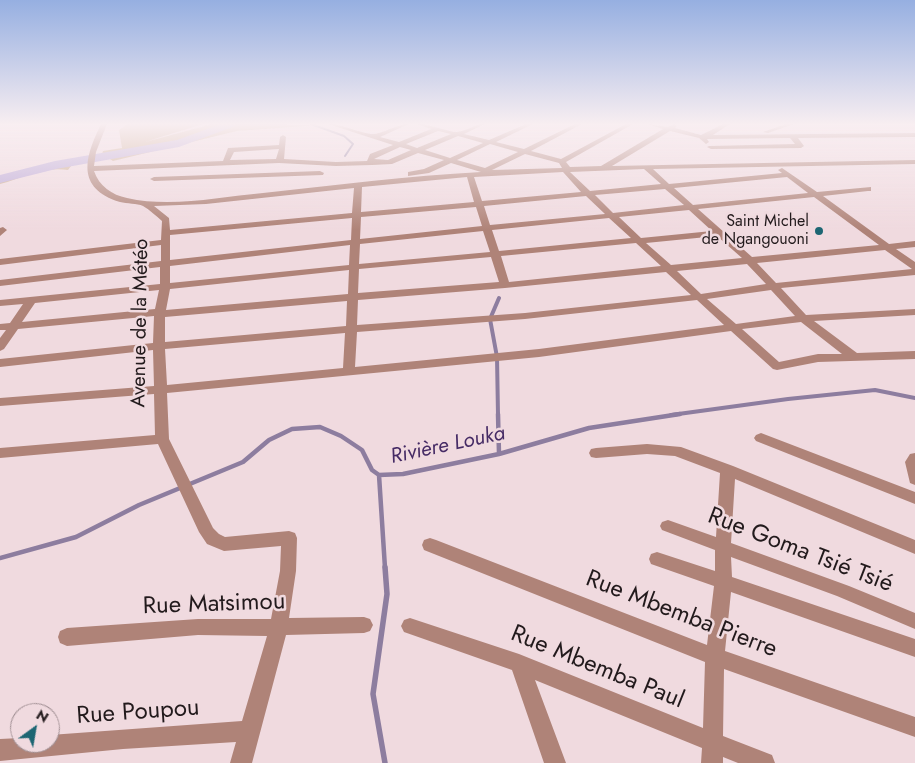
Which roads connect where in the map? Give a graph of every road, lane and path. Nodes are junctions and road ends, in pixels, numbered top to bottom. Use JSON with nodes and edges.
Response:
{"nodes":[{"id":1,"x":371,"y":160,"type":"edge"},
{"id":2,"x":396,"y":160,"type":"edge"},
{"id":3,"x":451,"y":160,"type":"edge"},
{"id":4,"x":454,"y":160,"type":"edge"},
{"id":5,"x":508,"y":160,"type":"edge"},
{"id":6,"x":549,"y":160,"type":"edge"},
{"id":7,"x":573,"y":160,"type":"edge"},
{"id":8,"x":617,"y":160,"type":"edge"},
{"id":9,"x":695,"y":160,"type":"edge"},
{"id":10,"x":747,"y":160,"type":"edge"},
{"id":11,"x":279,"y":161,"type":"joint"},
{"id":12,"x":90,"y":162,"type":"joint"},
{"id":13,"x":226,"y":162,"type":"joint"},
{"id":14,"x":915,"y":162,"type":"edge"},
{"id":15,"x":372,"y":163,"type":"junction"},
{"id":16,"x":774,"y":163,"type":"junction"},
{"id":17,"x":194,"y":164,"type":"junction"},
{"id":18,"x":564,"y":165,"type":"junction"},
{"id":19,"x":646,"y":167,"type":"junction"},
{"id":20,"x":603,"y":168,"type":"junction"},
{"id":21,"x":487,"y":170,"type":"junction"},
{"id":22,"x":320,"y":173,"type":"dead end"},
{"id":23,"x":495,"y":174,"type":"junction"},
{"id":24,"x":270,"y":175,"type":"junction"},
{"id":25,"x":788,"y":175,"type":"junction"},
{"id":26,"x":470,"y":178,"type":"junction"},
{"id":27,"x":154,"y":179,"type":"dead end"},
{"id":28,"x":188,"y":179,"type":"junction"},
{"id":29,"x":407,"y":181,"type":"junction"},
{"id":30,"x":667,"y":186,"type":"junction"},
{"id":31,"x":357,"y":189,"type":"junction"},
{"id":32,"x":868,"y":189,"type":"dead end"},
{"id":33,"x":587,"y":193,"type":"junction"},
{"id":34,"x":814,"y":195,"type":"junction"},
{"id":35,"x":270,"y":196,"type":"junction"},
{"id":36,"x":144,"y":203,"type":"junction"},
{"id":37,"x":478,"y":204,"type":"junction"},
{"id":38,"x":691,"y":208,"type":"junction"},
{"id":39,"x":355,"y":214,"type":"junction"},
{"id":40,"x":612,"y":215,"type":"junction"},
{"id":41,"x":486,"y":228,"type":"junction"},
{"id":42,"x":719,"y":234,"type":"junction"},
{"id":43,"x":166,"y":237,"type":"junction"},
{"id":44,"x":638,"y":241,"type":"junction"},
{"id":45,"x":354,"y":242,"type":"junction"},
{"id":46,"x":915,"y":244,"type":"edge"},
{"id":47,"x":888,"y":246,"type":"junction"},
{"id":48,"x":494,"y":254,"type":"junction"},
{"id":49,"x":749,"y":260,"type":"junction"},
{"id":50,"x":0,"y":262,"type":"edge"},
{"id":51,"x":165,"y":264,"type":"junction"},
{"id":52,"x":354,"y":267,"type":"junction"},
{"id":53,"x":915,"y":267,"type":"edge"},
{"id":54,"x":671,"y":269,"type":"junction"},
{"id":55,"x":915,"y":272,"type":"edge"},
{"id":56,"x":0,"y":283,"type":"edge"},
{"id":57,"x":506,"y":285,"type":"junction"},
{"id":58,"x":165,"y":286,"type":"junction"},
{"id":59,"x":774,"y":286,"type":"junction"},
{"id":60,"x":352,"y":297,"type":"junction"},
{"id":61,"x":699,"y":297,"type":"junction"},
{"id":62,"x":31,"y":300,"type":"junction"},
{"id":63,"x":0,"y":303,"type":"edge"},
{"id":64,"x":915,"y":312,"type":"edge"},
{"id":65,"x":161,"y":313,"type":"junction"},
{"id":66,"x":803,"y":318,"type":"junction"},
{"id":67,"x":15,"y":325,"type":"junction"},
{"id":68,"x":732,"y":326,"type":"junction"},
{"id":69,"x":0,"y":327,"type":"edge"},
{"id":70,"x":352,"y":329,"type":"junction"},
{"id":71,"x":159,"y":346,"type":"junction"},
{"id":72,"x":0,"y":347,"type":"edge"},
{"id":73,"x":915,"y":355,"type":"edge"},
{"id":74,"x":853,"y":356,"type":"junction"},
{"id":75,"x":0,"y":363,"type":"edge"},
{"id":76,"x":349,"y":371,"type":"junction"},
{"id":77,"x":160,"y":389,"type":"junction"},
{"id":78,"x":0,"y":402,"type":"edge"},
{"id":79,"x":761,"y":438,"type":"dead end"},
{"id":80,"x":162,"y":439,"type":"junction"},
{"id":81,"x":0,"y":453,"type":"edge"},
{"id":82,"x":596,"y":453,"type":"dead end"},
{"id":83,"x":915,"y":458,"type":"edge"},
{"id":84,"x":728,"y":470,"type":"junction"},
{"id":85,"x":915,"y":479,"type":"edge"},
{"id":86,"x":915,"y":498,"type":"edge"},
{"id":87,"x":668,"y":526,"type":"dead end"},
{"id":88,"x":430,"y":545,"type":"dead end"},
{"id":89,"x":723,"y":546,"type":"junction"},
{"id":90,"x":915,"y":547,"type":"edge"},
{"id":91,"x":657,"y":559,"type":"dead end"},
{"id":92,"x":723,"y":583,"type":"junction"},
{"id":93,"x":915,"y":621,"type":"edge"},
{"id":94,"x":364,"y":625,"type":"dead end"},
{"id":95,"x":410,"y":626,"type":"dead end"},
{"id":96,"x":279,"y":627,"type":"junction"},
{"id":97,"x":67,"y":636,"type":"dead end"},
{"id":98,"x":915,"y":648,"type":"edge"},
{"id":99,"x":716,"y":657,"type":"junction"},
{"id":100,"x":519,"y":663,"type":"junction"},
{"id":101,"x":915,"y":727,"type":"edge"},
{"id":102,"x":250,"y":731,"type":"junction"},
{"id":103,"x":712,"y":742,"type":"junction"},
{"id":104,"x":0,"y":750,"type":"edge"},
{"id":105,"x":241,"y":763,"type":"edge"},
{"id":106,"x":555,"y":763,"type":"edge"},
{"id":107,"x":712,"y":763,"type":"edge"},
{"id":108,"x":764,"y":763,"type":"edge"}],
"edges":[{"from":1,"to":15,"type":"street"},
{"from":2,"to":15,"type":"street"},
{"from":3,"to":29,"type":"street"},
{"from":4,"to":21,"type":"street"},
{"from":5,"to":21,"type":"street"},
{"from":6,"to":18,"type":"street"},
{"from":7,"to":18,"type":"street"},
{"from":8,"to":20,"type":"street"},
{"from":9,"to":19,"type":"street"},
{"from":10,"to":16,"type":"street"},
{"from":11,"to":13,"type":"street"},
{"from":11,"to":15,"type":"street"},
{"from":12,"to":17,"type":"street"},
{"from":12,"to":36,"type":"street"},
{"from":13,"to":17,"type":"street"},
{"from":14,"to":16,"type":"street"},
{"from":16,"to":25,"type":"street"},
{"from":17,"to":28,"type":"street"},
{"from":18,"to":20,"type":"street"},
{"from":18,"to":23,"type":"street"},
{"from":18,"to":33,"type":"street"},
{"from":19,"to":20,"type":"street"},
{"from":19,"to":30,"type":"street"},
{"from":21,"to":23,"type":"street"},
{"from":22,"to":24,"type":"street"},
{"from":23,"to":26,"type":"street"},
{"from":24,"to":28,"type":"street"},
{"from":24,"to":35,"type":"street"},
{"from":25,"to":30,"type":"street"},
{"from":25,"to":34,"type":"street"},
{"from":26,"to":29,"type":"street"},
{"from":26,"to":31,"type":"street"},
{"from":26,"to":37,"type":"street"},
{"from":27,"to":28,"type":"street"},
{"from":29,"to":31,"type":"street"},
{"from":30,"to":33,"type":"street"},
{"from":30,"to":38,"type":"street"},
{"from":31,"to":35,"type":"street"},
{"from":31,"to":39,"type":"street"},
{"from":32,"to":34,"type":"street"},
{"from":33,"to":37,"type":"street"},
{"from":33,"to":40,"type":"street"},
{"from":34,"to":38,"type":"street"},
{"from":34,"to":47,"type":"street"},
{"from":35,"to":36,"type":"street"},
{"from":36,"to":43,"type":"street","name":"Avenue de la Météo"},
{"from":37,"to":39,"type":"street"},
{"from":37,"to":41,"type":"street"},
{"from":38,"to":40,"type":"street"},
{"from":38,"to":42,"type":"street"},
{"from":39,"to":43,"type":"street"},
{"from":39,"to":45,"type":"street"},
{"from":40,"to":41,"type":"street"},
{"from":40,"to":44,"type":"street"},
{"from":41,"to":45,"type":"street"},
{"from":41,"to":48,"type":"street"},
{"from":42,"to":44,"type":"street"},
{"from":42,"to":49,"type":"street"},
{"from":43,"to":50,"type":"street"},
{"from":43,"to":51,"type":"street","name":"Avenue de la Météo"},
{"from":44,"to":48,"type":"street"},
{"from":44,"to":54,"type":"street"},
{"from":45,"to":51,"type":"street"},
{"from":45,"to":52,"type":"street"},
{"from":46,"to":47,"type":"street"},
{"from":47,"to":49,"type":"street"},
{"from":47,"to":53,"type":"street"},
{"from":48,"to":52,"type":"street"},
{"from":48,"to":57,"type":"street"},
{"from":49,"to":54,"type":"street"},
{"from":49,"to":59,"type":"street"},
{"from":51,"to":56,"type":"street"},
{"from":51,"to":58,"type":"street","name":"Avenue de la Météo"},
{"from":52,"to":58,"type":"street"},
{"from":52,"to":60,"type":"street"},
{"from":54,"to":57,"type":"street"},
{"from":54,"to":61,"type":"street"},
{"from":55,"to":59,"type":"street"},
{"from":57,"to":60,"type":"street"},
{"from":58,"to":62,"type":"street"},
{"from":58,"to":65,"type":"street","name":"Avenue de la Météo"},
{"from":59,"to":61,"type":"street"},
{"from":59,"to":66,"type":"street"},
{"from":60,"to":65,"type":"street"},
{"from":60,"to":70,"type":"street"},
{"from":61,"to":68,"type":"street"},
{"from":61,"to":70,"type":"street"},
{"from":62,"to":63,"type":"street"},
{"from":62,"to":67,"type":"street"},
{"from":64,"to":66,"type":"street"},
{"from":65,"to":67,"type":"street"},
{"from":65,"to":71,"type":"street","name":"Avenue de la Météo"},
{"from":66,"to":68,"type":"street"},
{"from":66,"to":74,"type":"street"},
{"from":67,"to":69,"type":"street"},
{"from":67,"to":72,"type":"street"},
{"from":68,"to":74,"type":"street"},
{"from":68,"to":76,"type":"street"},
{"from":70,"to":71,"type":"street"},
{"from":70,"to":76,"type":"street"},
{"from":71,"to":75,"type":"street"},
{"from":71,"to":77,"type":"street","name":"Avenue de la Météo"},
{"from":73,"to":74,"type":"street"},
{"from":76,"to":77,"type":"street"},
{"from":77,"to":78,"type":"street"},
{"from":77,"to":80,"type":"street","name":"Avenue de la Météo"},
{"from":79,"to":86,"type":"street"},
{"from":80,"to":81,"type":"street"},
{"from":80,"to":96,"type":"street","name":"Avenue de la Météo"},
{"from":82,"to":84,"type":"street"},
{"from":83,"to":85,"type":"street"},
{"from":84,"to":89,"type":"street"},
{"from":84,"to":90,"type":"street"},
{"from":87,"to":89,"type":"street","name":"Rue Goma Tsié Tsié"},
{"from":88,"to":99,"type":"street","name":"Rue Mbemba Pierre"},
{"from":89,"to":92,"type":"street"},
{"from":89,"to":93,"type":"street","name":"Rue Goma Tsié Tsié"},
{"from":91,"to":92,"type":"street"},
{"from":92,"to":98,"type":"street"},
{"from":92,"to":99,"type":"street"},
{"from":94,"to":96,"type":"street","name":"Rue Matsimou"},
{"from":95,"to":100,"type":"street","name":"Rue Mbemba Paul"},
{"from":96,"to":97,"type":"street","name":"Rue Matsimou"},
{"from":96,"to":102,"type":"street","name":"Avenue de la Météo"},
{"from":99,"to":101,"type":"street","name":"Rue Mbemba Pierre"},
{"from":99,"to":103,"type":"street"},
{"from":100,"to":103,"type":"street","name":"Rue Mbemba Paul"},
{"from":100,"to":106,"type":"street"},
{"from":102,"to":104,"type":"street","name":"Rue Poupou"},
{"from":102,"to":105,"type":"street","name":"Avenue de la Météo"},
{"from":103,"to":107,"type":"street"},
{"from":103,"to":108,"type":"street","name":"Rue Mbemba Paul"}]}
